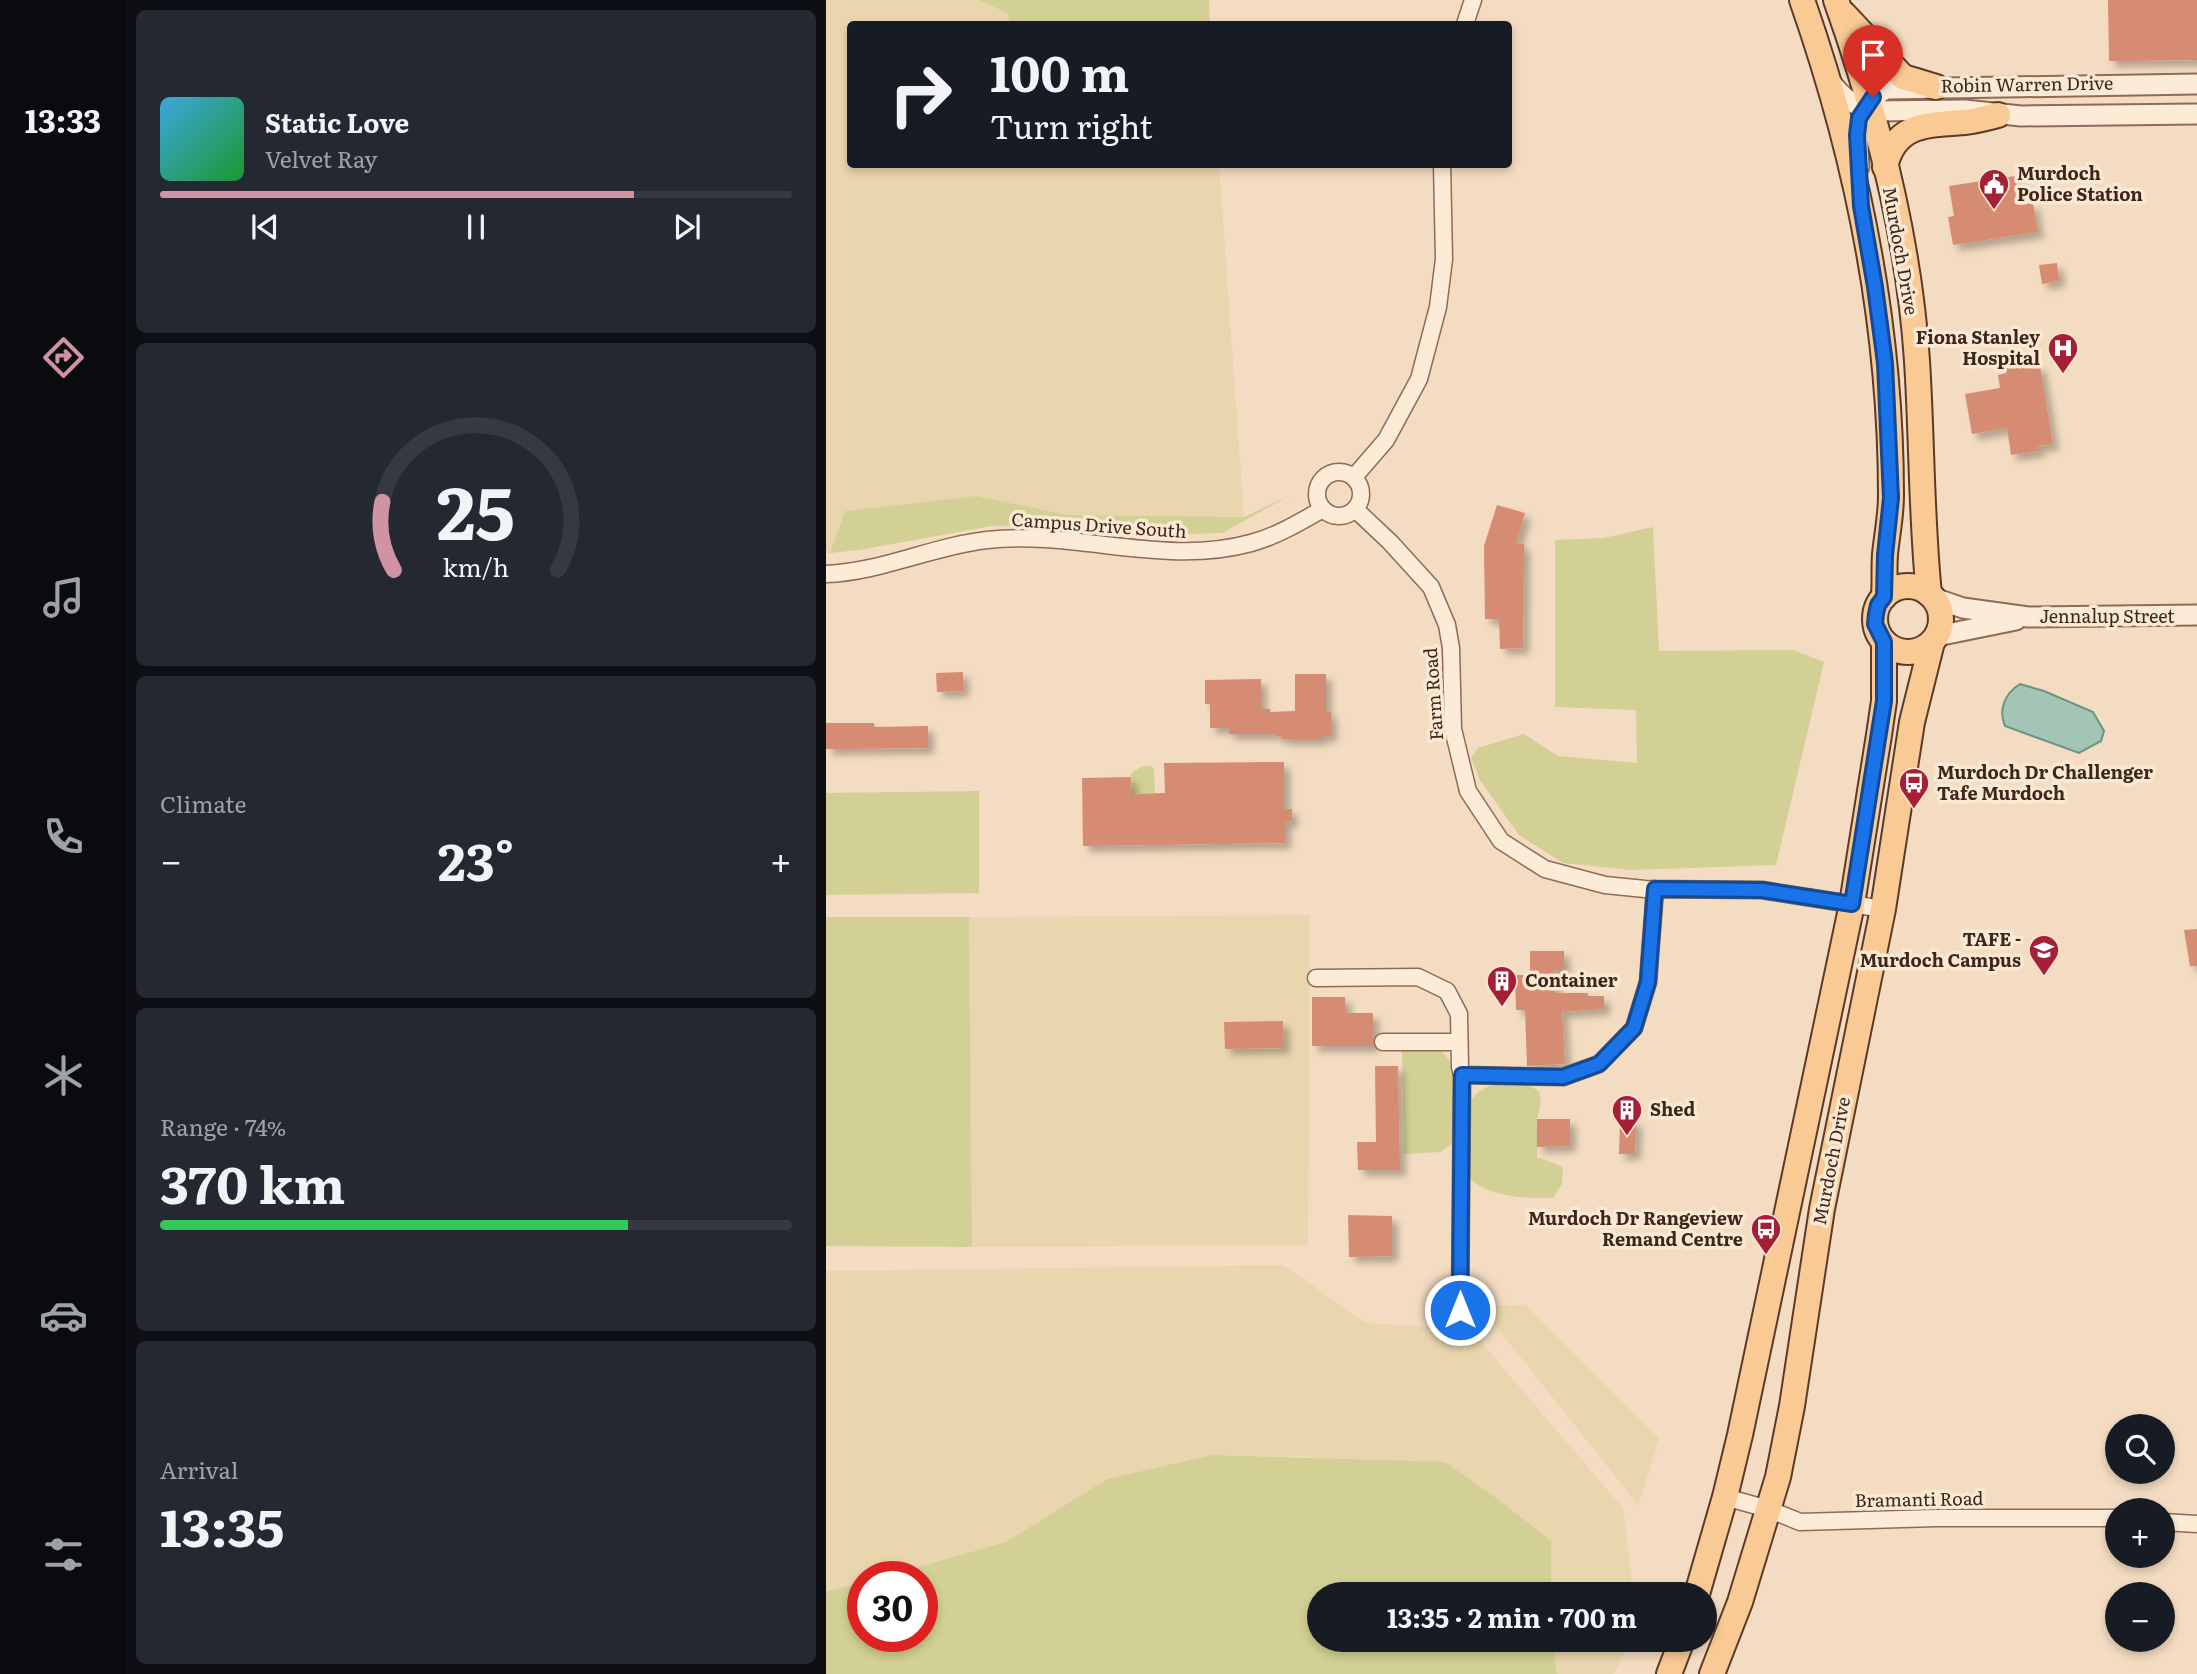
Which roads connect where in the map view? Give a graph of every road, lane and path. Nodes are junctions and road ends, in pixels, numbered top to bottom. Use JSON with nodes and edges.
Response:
{"nodes":[{"id":1,"x":1473,"y":0,"type":"edge"},
{"id":2,"x":1802,"y":0,"type":"edge"},
{"id":3,"x":1838,"y":4,"type":"edge"},
{"id":4,"x":1466,"y":21,"type":"edge"},
{"id":5,"x":1826,"y":74,"type":"junction"},
{"id":6,"x":2197,"y":84,"type":"edge"},
{"id":7,"x":2013,"y":86,"type":"junction"},
{"id":8,"x":1936,"y":87,"type":"junction"},
{"id":9,"x":1868,"y":107,"type":"junction"},
{"id":10,"x":2197,"y":114,"type":"edge"},
{"id":11,"x":1998,"y":116,"type":"junction"},
{"id":12,"x":2044,"y":116,"type":"junction"},
{"id":13,"x":1885,"y":167,"type":"junction"},
{"id":14,"x":1442,"y":168,"type":"edge"},
{"id":15,"x":1861,"y":206,"type":"junction"},
{"id":16,"x":1917,"y":360,"type":"junction"},
{"id":17,"x":1885,"y":363,"type":"junction"},
{"id":18,"x":1354,"y":477,"type":"junction"},
{"id":19,"x":1323,"y":509,"type":"junction"},
{"id":20,"x":1355,"y":509,"type":"junction"},
{"id":21,"x":826,"y":574,"type":"edge"},
{"id":22,"x":1931,"y":596,"type":"junction"},
{"id":23,"x":1884,"y":597,"type":"junction"},
{"id":24,"x":2028,"y":617,"type":"junction"},
{"id":25,"x":2194,"y":617,"type":"edge"},
{"id":26,"x":1935,"y":639,"type":"junction"},
{"id":27,"x":1884,"y":642,"type":"junction"},
{"id":28,"x":1655,"y":889,"type":"junction"},
{"id":29,"x":1852,"y":904,"type":"junction"},
{"id":30,"x":1883,"y":909,"type":"junction"},
{"id":31,"x":1316,"y":978,"type":"dead end"},
{"id":32,"x":1382,"y":1042,"type":"dead end"},
{"id":33,"x":1459,"y":1042,"type":"junction"},
{"id":34,"x":1462,"y":1075,"type":"junction"},
{"id":35,"x":1460,"y":1310,"type":"dead end"},
{"id":36,"x":1725,"y":1497,"type":"junction"},
{"id":37,"x":1768,"y":1509,"type":"junction"},
{"id":38,"x":2105,"y":1518,"type":"edge"},
{"id":39,"x":2175,"y":1523,"type":"edge"},
{"id":40,"x":2197,"y":1524,"type":"edge"},
{"id":41,"x":1700,"y":1582,"type":"edge"},
{"id":42,"x":1677,"y":1652,"type":"edge"},
{"id":43,"x":1669,"y":1674,"type":"edge"},
{"id":44,"x":1712,"y":1674,"type":"edge"}],
"edges":[{"from":1,"to":4,"type":"street"},
{"from":2,"to":5,"type":"main road","name":"Murdoch Drive"},
{"from":3,"to":8,"type":"main road"},
{"from":3,"to":9,"type":"main road","name":"Murdoch Drive"},
{"from":5,"to":9,"type":"street"},
{"from":5,"to":15,"type":"main road","name":"Murdoch Drive"},
{"from":6,"to":7,"type":"street","name":"Robin Warren Drive"},
{"from":7,"to":8,"type":"street","name":"Robin Warren Drive"},
{"from":7,"to":12,"type":"street"},
{"from":8,"to":9,"type":"street","name":"Robin Warren Drive"},
{"from":9,"to":11,"type":"street","name":"Robin Warren Drive"},
{"from":9,"to":13,"type":"main road","name":"Murdoch Drive"},
{"from":9,"to":15,"type":"street"},
{"from":10,"to":12,"type":"street","name":"Robin Warren Drive"},
{"from":11,"to":12,"type":"street","name":"Robin Warren Drive"},
{"from":11,"to":13,"type":"main road"},
{"from":13,"to":16,"type":"main road","name":"Murdoch Drive"},
{"from":14,"to":18,"type":"street"},
{"from":15,"to":17,"type":"main road","name":"Murdoch Drive"},
{"from":16,"to":17,"type":"main road"},
{"from":16,"to":22,"type":"main road","name":"Murdoch Drive"},
{"from":17,"to":23,"type":"main road","name":"Murdoch Drive"},
{"from":18,"to":19,"type":"street"},
{"from":18,"to":20,"type":"street"},
{"from":19,"to":20,"type":"street","name":"Campus Drive South"},
{"from":19,"to":21,"type":"street","name":"Campus Drive South"},
{"from":20,"to":28,"type":"street","name":"Farm Road"},
{"from":22,"to":23,"type":"main road"},
{"from":22,"to":24,"type":"street","name":"Jennalup Street"},
{"from":22,"to":26,"type":"main road","name":"Murdoch Drive"},
{"from":23,"to":27,"type":"main road","name":"Murdoch Drive"},
{"from":24,"to":25,"type":"street","name":"Jennalup Street"},
{"from":24,"to":26,"type":"street","name":"Jennalup Street"},
{"from":26,"to":27,"type":"main road"},
{"from":26,"to":30,"type":"main road","name":"Murdoch Drive"},
{"from":27,"to":29,"type":"main road","name":"Murdoch Drive"},
{"from":28,"to":29,"type":"street","name":"Farm Road"},
{"from":28,"to":34,"type":"street"},
{"from":29,"to":30,"type":"street","name":"Farm Road"},
{"from":29,"to":36,"type":"main road","name":"Murdoch Drive"},
{"from":30,"to":37,"type":"main road","name":"Murdoch Drive"},
{"from":31,"to":33,"type":"street"},
{"from":32,"to":33,"type":"street"},
{"from":33,"to":34,"type":"street"},
{"from":34,"to":35,"type":"street"},
{"from":36,"to":37,"type":"street","name":"Bramanti Road"},
{"from":36,"to":41,"type":"main road","name":"Murdoch Drive"},
{"from":37,"to":38,"type":"street","name":"Bramanti Road"},
{"from":37,"to":44,"type":"main road","name":"Murdoch Drive"},
{"from":39,"to":40,"type":"street"},
{"from":42,"to":43,"type":"main road"}]}
